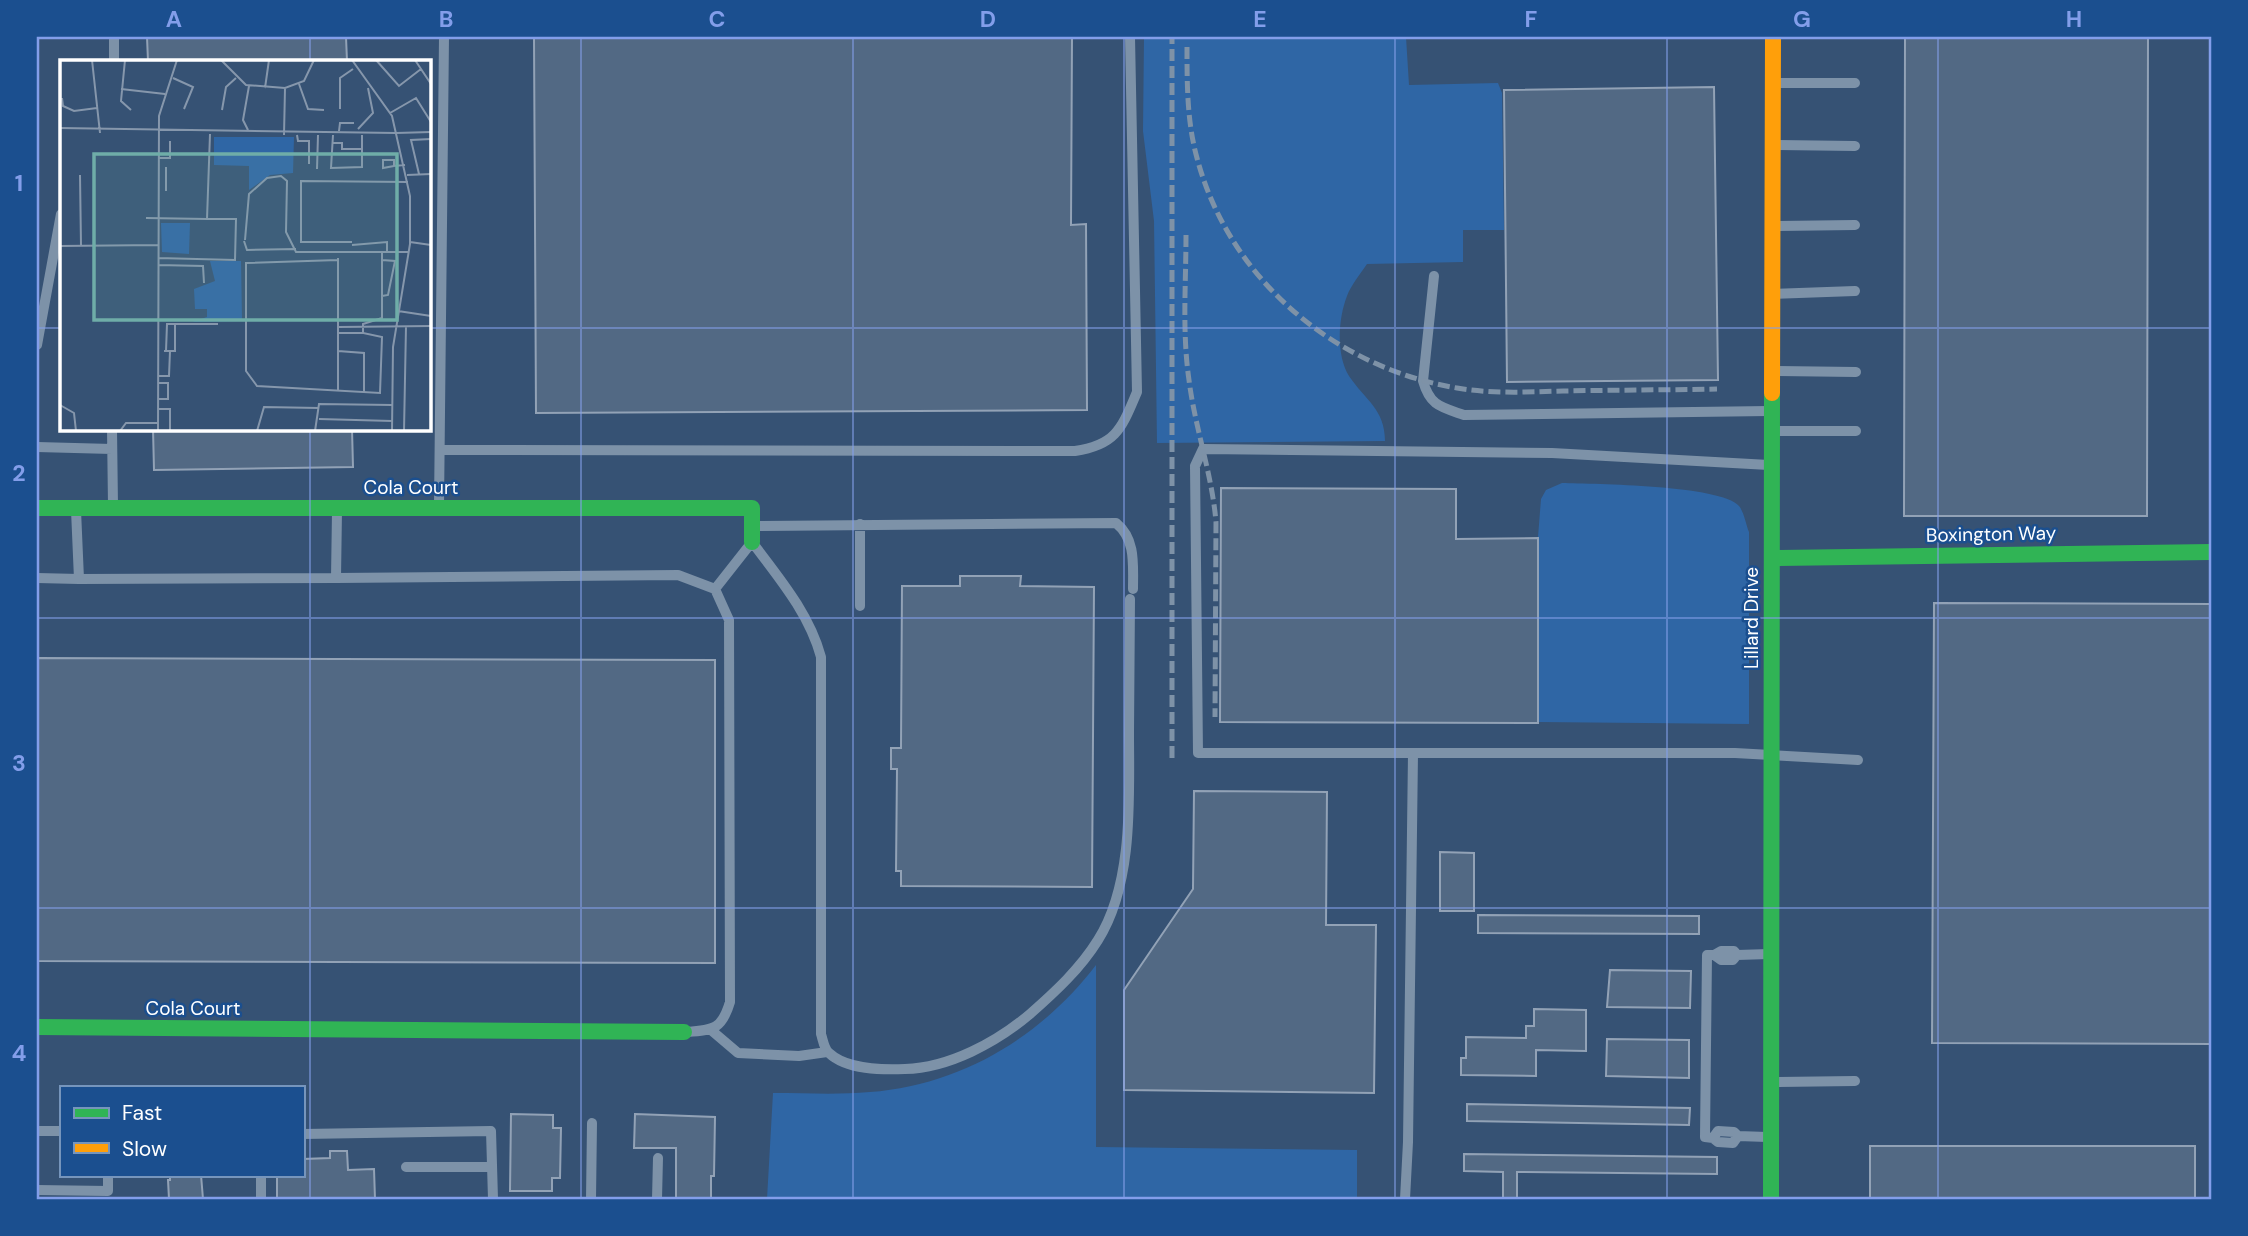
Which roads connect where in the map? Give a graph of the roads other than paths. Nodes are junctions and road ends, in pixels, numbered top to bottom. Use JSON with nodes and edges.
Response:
{"nodes":[{"id":1,"x":114,"y":37,"type":"edge"},
{"id":2,"x":444,"y":37,"type":"edge"},
{"id":3,"x":1130,"y":37,"type":"edge"},
{"id":4,"x":1773,"y":37,"type":"edge"},
{"id":5,"x":114,"y":60,"type":"edge"},
{"id":6,"x":1773,"y":83,"type":"junction"},
{"id":7,"x":1855,"y":83,"type":"dead end"},
{"id":8,"x":1773,"y":145,"type":"junction"},
{"id":9,"x":1855,"y":146,"type":"dead end"},
{"id":10,"x":60,"y":219,"type":"edge"},
{"id":11,"x":1855,"y":225,"type":"dead end"},
{"id":12,"x":1773,"y":226,"type":"junction"},
{"id":13,"x":1434,"y":276,"type":"dead end"},
{"id":14,"x":1855,"y":291,"type":"dead end"},
{"id":15,"x":1773,"y":294,"type":"junction"},
{"id":16,"x":37,"y":345,"type":"edge"},
{"id":17,"x":1773,"y":371,"type":"junction"},
{"id":18,"x":1856,"y":372,"type":"dead end"},
{"id":19,"x":1772,"y":411,"type":"junction"},
{"id":20,"x":112,"y":430,"type":"edge"},
{"id":21,"x":1772,"y":431,"type":"junction"},
{"id":22,"x":1856,"y":431,"type":"dead end"},
{"id":23,"x":37,"y":447,"type":"edge"},
{"id":24,"x":112,"y":449,"type":"junction"},
{"id":25,"x":439,"y":450,"type":"junction"},
{"id":26,"x":1772,"y":465,"type":"junction"},
{"id":27,"x":37,"y":508,"type":"edge"},
{"id":28,"x":76,"y":508,"type":"junction"},
{"id":29,"x":113,"y":508,"type":"junction"},
{"id":30,"x":338,"y":508,"type":"junction"},
{"id":31,"x":439,"y":508,"type":"junction"},
{"id":32,"x":860,"y":524,"type":"junction"},
{"id":33,"x":752,"y":534,"type":"junction"},
{"id":34,"x":2211,"y":552,"type":"edge"},
{"id":35,"x":1772,"y":558,"type":"junction"},
{"id":36,"x":37,"y":578,"type":"edge"},
{"id":37,"x":336,"y":578,"type":"junction"},
{"id":38,"x":79,"y":579,"type":"junction"},
{"id":39,"x":715,"y":589,"type":"junction"},
{"id":40,"x":860,"y":606,"type":"dead end"},
{"id":41,"x":1413,"y":753,"type":"junction"},
{"id":42,"x":1773,"y":757,"type":"junction"},
{"id":43,"x":1858,"y":760,"type":"dead end"},
{"id":44,"x":1772,"y":954,"type":"junction"},
{"id":45,"x":37,"y":1027,"type":"edge"},
{"id":46,"x":711,"y":1030,"type":"junction"},
{"id":47,"x":684,"y":1032,"type":"joint"},
{"id":48,"x":827,"y":1052,"type":"junction"},
{"id":49,"x":1855,"y":1081,"type":"dead end"},
{"id":50,"x":1771,"y":1082,"type":"junction"},
{"id":51,"x":592,"y":1123,"type":"dead end"},
{"id":52,"x":37,"y":1130,"type":"edge"},
{"id":53,"x":60,"y":1130,"type":"edge"},
{"id":54,"x":304,"y":1134,"type":"edge"},
{"id":55,"x":1771,"y":1137,"type":"junction"},
{"id":56,"x":658,"y":1158,"type":"dead end"},
{"id":57,"x":406,"y":1167,"type":"dead end"},
{"id":58,"x":492,"y":1167,"type":"junction"},
{"id":59,"x":108,"y":1176,"type":"edge"},
{"id":60,"x":261,"y":1176,"type":"edge"},
{"id":61,"x":37,"y":1190,"type":"edge"},
{"id":62,"x":261,"y":1199,"type":"edge"},
{"id":63,"x":493,"y":1199,"type":"edge"},
{"id":64,"x":590,"y":1199,"type":"edge"},
{"id":65,"x":657,"y":1199,"type":"edge"},
{"id":66,"x":1405,"y":1199,"type":"edge"},
{"id":67,"x":1771,"y":1199,"type":"edge"}],
"edges":[{"from":1,"to":5,"type":"lane"},
{"from":2,"to":25,"type":"lane"},
{"from":3,"to":25,"type":"lane"},
{"from":4,"to":6,"type":"street","name":"Lillard Drive"},
{"from":6,"to":7,"type":"lane"},
{"from":6,"to":8,"type":"street","name":"Lillard Drive"},
{"from":8,"to":9,"type":"lane"},
{"from":8,"to":12,"type":"street","name":"Lillard Drive"},
{"from":10,"to":16,"type":"lane"},
{"from":11,"to":12,"type":"lane"},
{"from":12,"to":15,"type":"street","name":"Lillard Drive"},
{"from":13,"to":19,"type":"lane"},
{"from":14,"to":15,"type":"lane"},
{"from":15,"to":17,"type":"street","name":"Lillard Drive"},
{"from":17,"to":18,"type":"lane"},
{"from":17,"to":19,"type":"street","name":"Lillard Drive"},
{"from":19,"to":21,"type":"street","name":"Lillard Drive"},
{"from":20,"to":24,"type":"lane"},
{"from":21,"to":22,"type":"lane"},
{"from":21,"to":26,"type":"street","name":"Lillard Drive"},
{"from":23,"to":24,"type":"lane"},
{"from":24,"to":29,"type":"lane"},
{"from":25,"to":31,"type":"lane"},
{"from":26,"to":35,"type":"street","name":"Lillard Drive"},
{"from":26,"to":41,"type":"lane"},
{"from":27,"to":28,"type":"street","name":"Cola Court"},
{"from":28,"to":29,"type":"street","name":"Cola Court"},
{"from":28,"to":38,"type":"lane"},
{"from":29,"to":30,"type":"street","name":"Cola Court"},
{"from":30,"to":31,"type":"street","name":"Cola Court"},
{"from":30,"to":37,"type":"lane"},
{"from":31,"to":33,"type":"street","name":"Cola Court"},
{"from":32,"to":33,"type":"lane"},
{"from":32,"to":40,"type":"lane"},
{"from":32,"to":48,"type":"lane"},
{"from":33,"to":39,"type":"lane"},
{"from":33,"to":48,"type":"lane"},
{"from":34,"to":35,"type":"street","name":"Boxington Way"},
{"from":35,"to":42,"type":"street","name":"Lillard Drive"},
{"from":36,"to":38,"type":"lane"},
{"from":37,"to":38,"type":"lane"},
{"from":37,"to":39,"type":"lane"},
{"from":39,"to":46,"type":"lane"},
{"from":41,"to":42,"type":"lane"},
{"from":41,"to":66,"type":"lane"},
{"from":42,"to":43,"type":"lane"},
{"from":42,"to":44,"type":"street","name":"Lillard Drive"},
{"from":44,"to":50,"type":"street","name":"Lillard Drive"},
{"from":44,"to":55,"type":"lane"},
{"from":45,"to":47,"type":"street","name":"Cola Court"},
{"from":46,"to":47,"type":"lane"},
{"from":46,"to":48,"type":"lane"},
{"from":49,"to":50,"type":"lane"},
{"from":50,"to":55,"type":"street","name":"Lillard Drive"},
{"from":51,"to":64,"type":"lane"},
{"from":52,"to":53,"type":"lane"},
{"from":54,"to":58,"type":"lane"},
{"from":55,"to":67,"type":"street","name":"Lillard Drive"},
{"from":56,"to":65,"type":"lane"},
{"from":57,"to":58,"type":"lane"},
{"from":58,"to":63,"type":"lane"},
{"from":59,"to":61,"type":"lane"},
{"from":60,"to":62,"type":"lane"}]}
